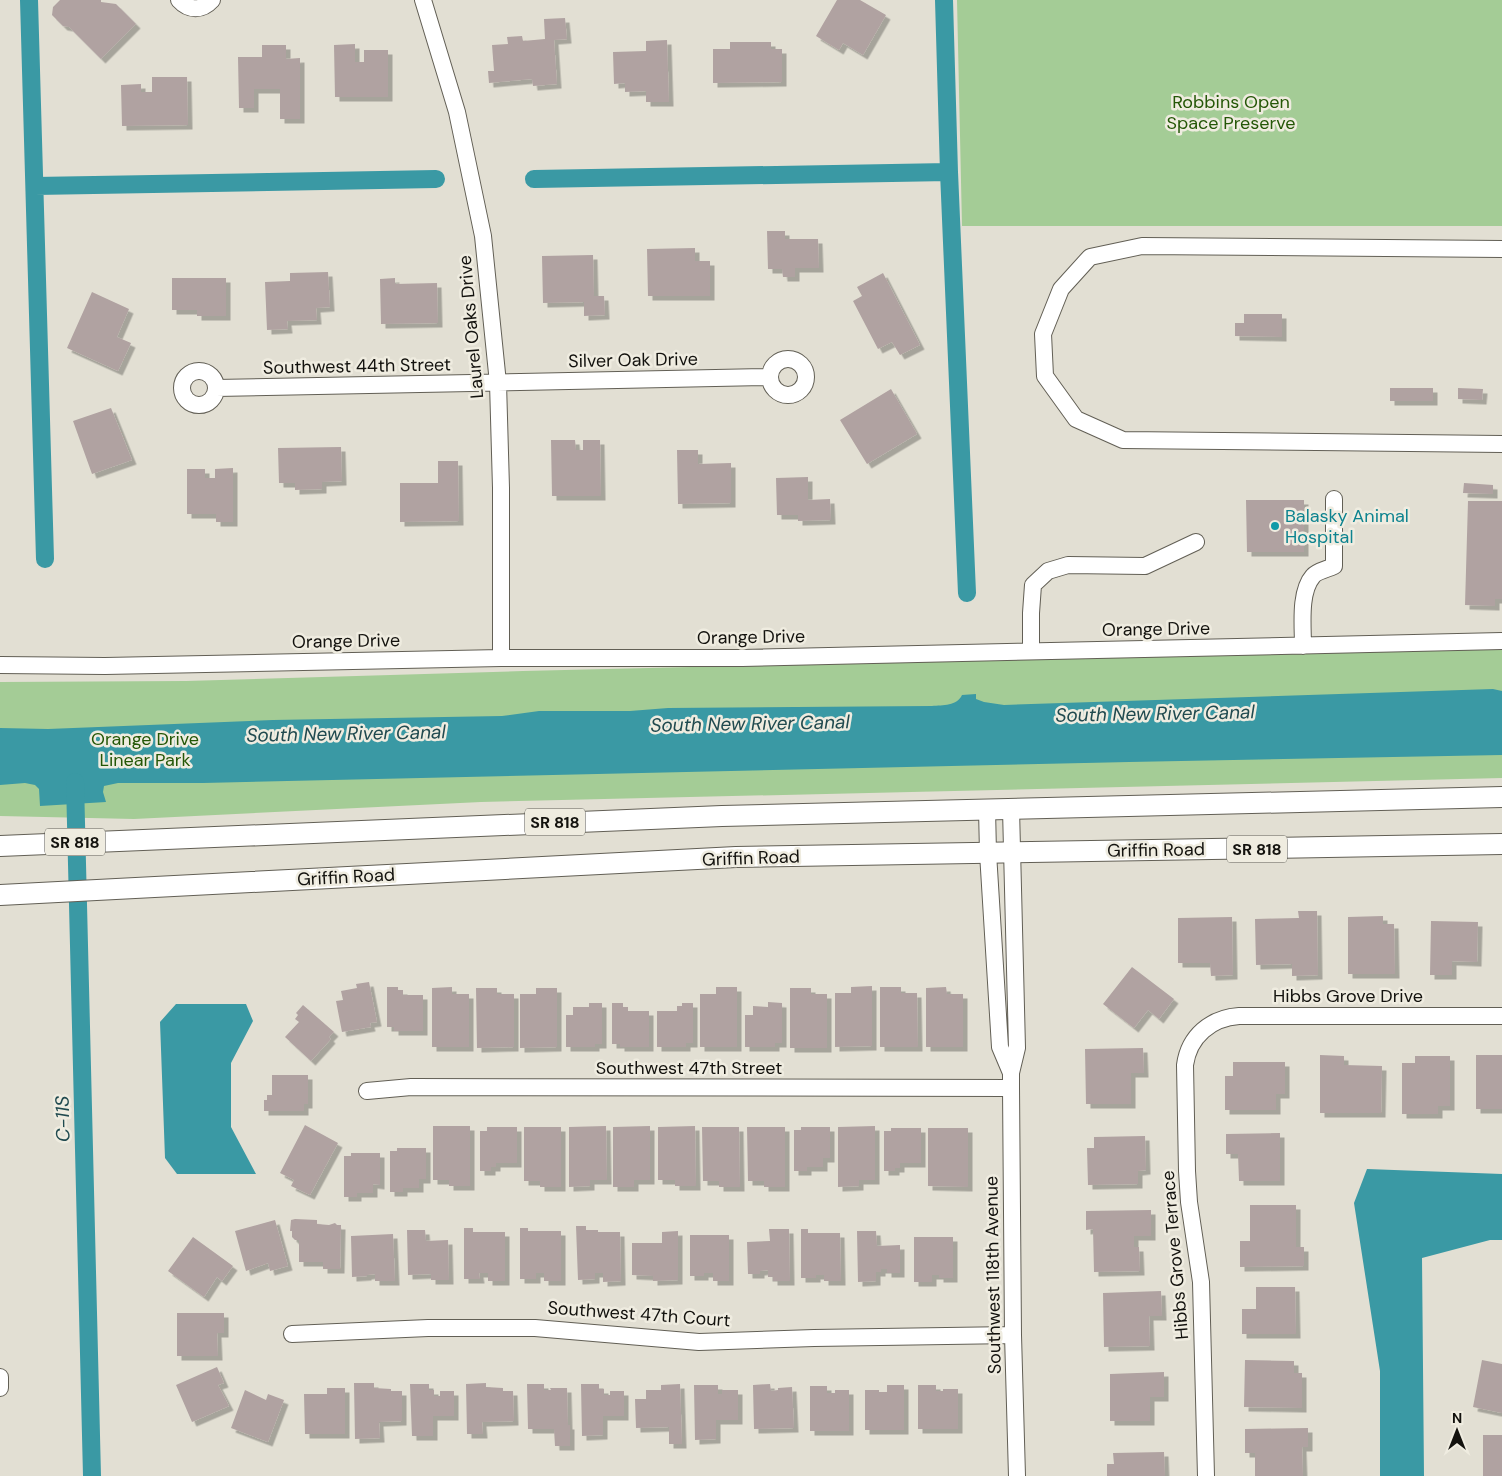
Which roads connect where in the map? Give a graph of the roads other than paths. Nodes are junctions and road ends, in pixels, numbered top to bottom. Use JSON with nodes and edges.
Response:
{"nodes":[{"id":1,"x":179,"y":0,"type":"edge"},
{"id":2,"x":212,"y":0,"type":"edge"},
{"id":3,"x":423,"y":0,"type":"edge"},
{"id":4,"x":1502,"y":249,"type":"edge"},
{"id":5,"x":770,"y":378,"type":"dead end"},
{"id":6,"x":498,"y":383,"type":"junction"},
{"id":7,"x":216,"y":388,"type":"dead end"},
{"id":8,"x":1502,"y":444,"type":"edge"},
{"id":9,"x":1334,"y":499,"type":"dead end"},
{"id":10,"x":1196,"y":542,"type":"dead end"},
{"id":11,"x":1502,"y":641,"type":"edge"},
{"id":12,"x":1303,"y":646,"type":"junction"},
{"id":13,"x":1031,"y":651,"type":"junction"},
{"id":14,"x":500,"y":658,"type":"junction"},
{"id":15,"x":0,"y":665,"type":"edge"},
{"id":16,"x":1502,"y":797,"type":"edge"},
{"id":17,"x":987,"y":809,"type":"junction"},
{"id":18,"x":1011,"y":809,"type":"junction"},
{"id":19,"x":1502,"y":844,"type":"edge"},
{"id":20,"x":0,"y":846,"type":"edge"},
{"id":21,"x":988,"y":853,"type":"junction"},
{"id":22,"x":1012,"y":853,"type":"junction"},
{"id":23,"x":0,"y":895,"type":"edge"},
{"id":24,"x":1502,"y":1016,"type":"edge"},
{"id":25,"x":1199,"y":1033,"type":"joint"},
{"id":26,"x":1011,"y":1081,"type":"junction"},
{"id":27,"x":368,"y":1091,"type":"dead end"},
{"id":28,"x":292,"y":1334,"type":"dead end"},
{"id":29,"x":1013,"y":1335,"type":"junction"},
{"id":30,"x":0,"y":1377,"type":"edge"},
{"id":31,"x":0,"y":1388,"type":"edge"},
{"id":32,"x":1017,"y":1476,"type":"edge"},
{"id":33,"x":1206,"y":1476,"type":"edge"}],
"edges":[{"from":1,"to":2,"type":"street"},
{"from":3,"to":6,"type":"street","name":"Laurel Oaks Drive"},
{"from":4,"to":8,"type":"street"},
{"from":5,"to":6,"type":"street","name":"Silver Oak Drive"},
{"from":6,"to":7,"type":"street","name":"Southwest 44th Street"},
{"from":6,"to":14,"type":"street","name":"Laurel Oaks Drive"},
{"from":9,"to":12,"type":"street"},
{"from":10,"to":13,"type":"street"},
{"from":11,"to":12,"type":"street","name":"Orange Drive"},
{"from":12,"to":13,"type":"street","name":"Orange Drive"},
{"from":13,"to":14,"type":"street","name":"Orange Drive"},
{"from":14,"to":15,"type":"street","name":"Orange Drive"},
{"from":16,"to":18,"type":"main road","number":"SR 818"},
{"from":17,"to":18,"type":"main road","number":"SR 818"},
{"from":17,"to":20,"type":"main road","number":"SR 818"},
{"from":17,"to":21,"type":"street","name":"Southwest 118th Avenue"},
{"from":18,"to":22,"type":"street","name":"Southwest 118th Avenue"},
{"from":19,"to":22,"type":"main road","name":"Griffin Road","number":"SR 818"},
{"from":21,"to":22,"type":"main road","name":"Griffin Road","number":"SR 818"},
{"from":21,"to":23,"type":"main road","name":"Griffin Road","number":"SR 818"},
{"from":21,"to":26,"type":"street","name":"Southwest 118th Avenue"},
{"from":22,"to":26,"type":"street","name":"Southwest 118th Avenue"},
{"from":24,"to":25,"type":"street","name":"Hibbs Grove Drive"},
{"from":25,"to":33,"type":"street","name":"Hibbs Grove Terrace"},
{"from":26,"to":27,"type":"street","name":"Southwest 47th Street"},
{"from":26,"to":29,"type":"street","name":"Southwest 118th Avenue"},
{"from":28,"to":29,"type":"street","name":"Southwest 47th Court"},
{"from":29,"to":32,"type":"street","name":"Southwest 118th Avenue"},
{"from":30,"to":31,"type":"street"}]}
